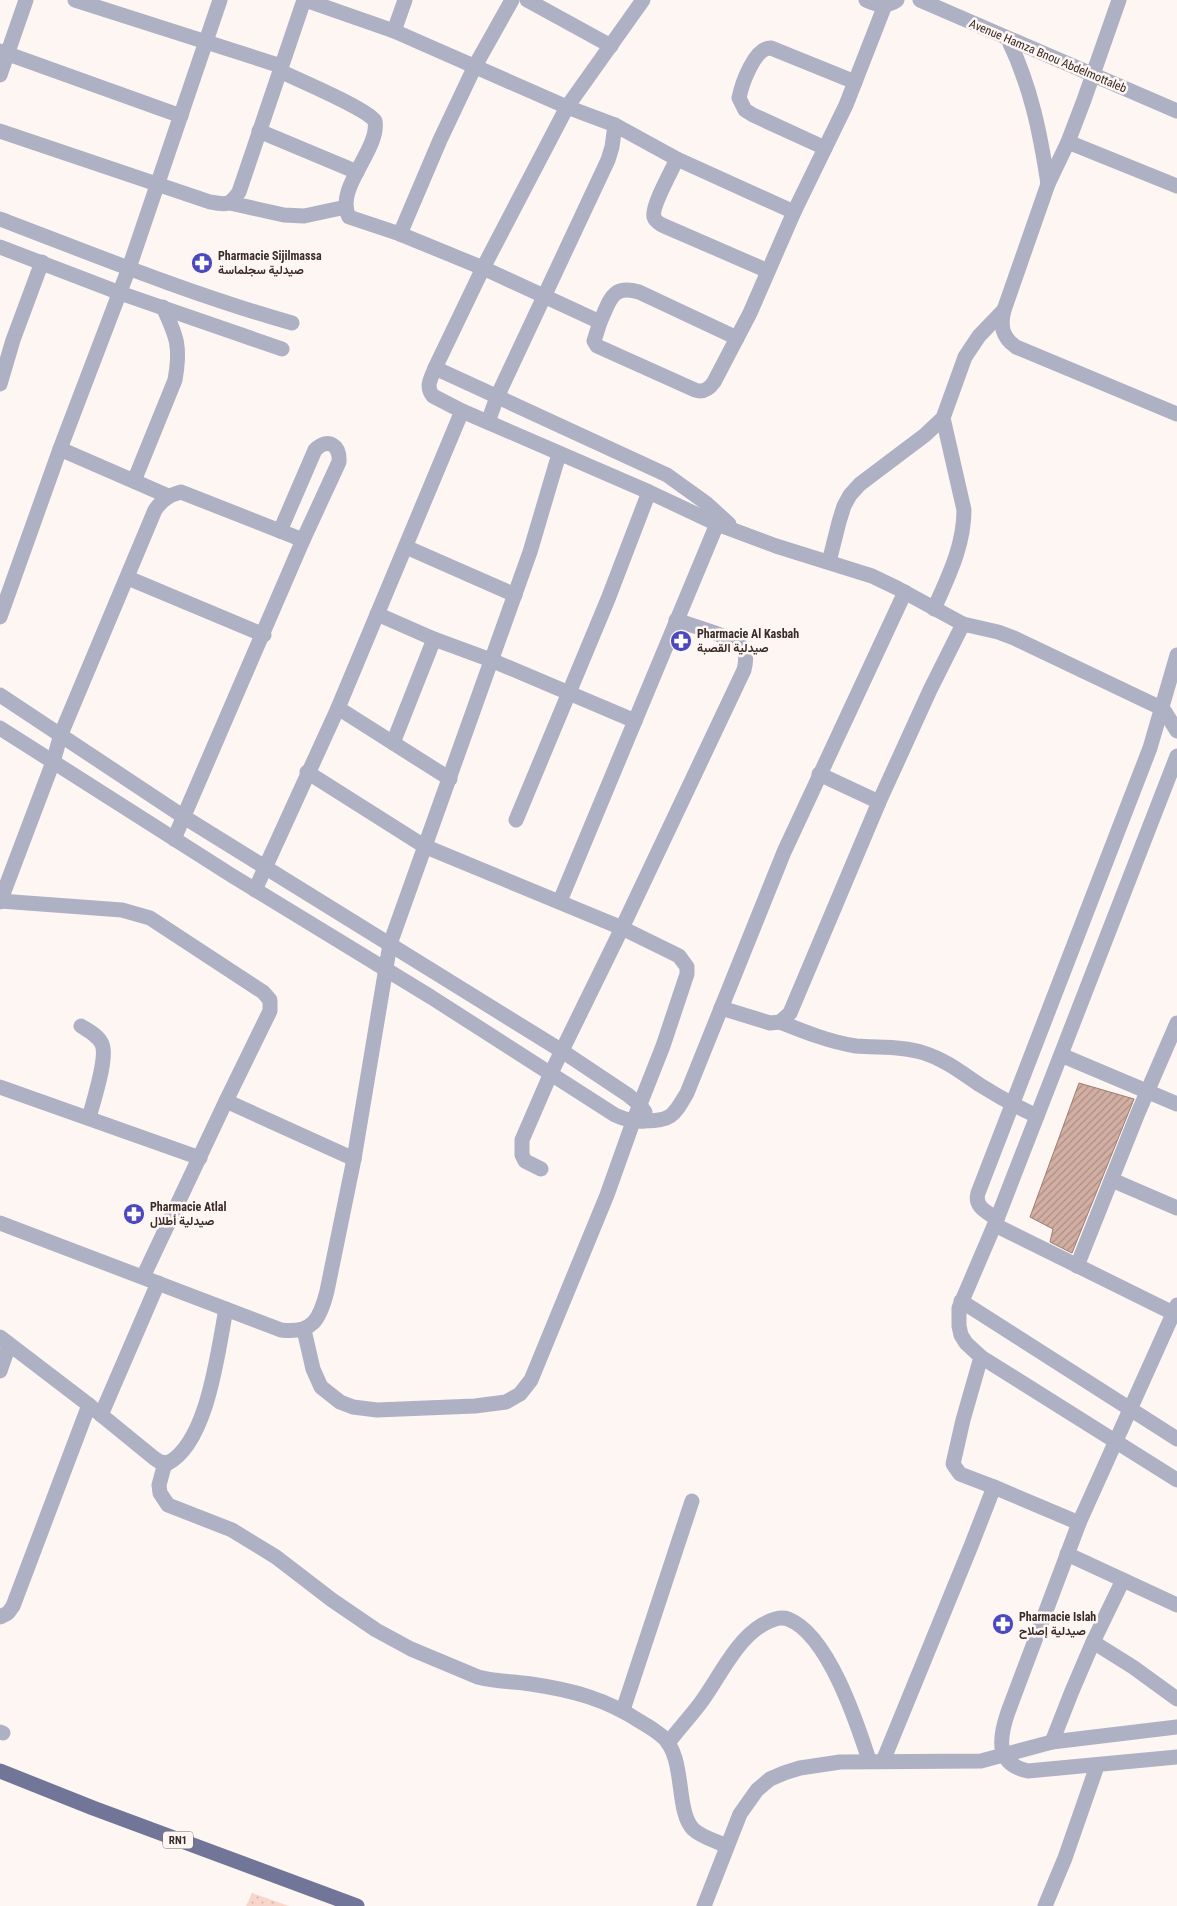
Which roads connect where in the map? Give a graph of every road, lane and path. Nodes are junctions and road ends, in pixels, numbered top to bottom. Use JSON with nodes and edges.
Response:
{"nodes":[{"id":1,"x":26,"y":0,"type":"edge"},
{"id":2,"x":75,"y":0,"type":"edge"},
{"id":3,"x":220,"y":0,"type":"edge"},
{"id":4,"x":305,"y":0,"type":"edge"},
{"id":5,"x":405,"y":0,"type":"edge"},
{"id":6,"x":512,"y":0,"type":"edge"},
{"id":7,"x":527,"y":0,"type":"edge"},
{"id":8,"x":643,"y":0,"type":"edge"},
{"id":9,"x":866,"y":0,"type":"edge"},
{"id":10,"x":920,"y":0,"type":"edge"},
{"id":11,"x":1119,"y":0,"type":"edge"},
{"id":12,"x":891,"y":2,"type":"edge"},
{"id":13,"x":394,"y":31,"type":"junction"},
{"id":14,"x":1008,"y":39,"type":"junction"},
{"id":15,"x":205,"y":42,"type":"junction"},
{"id":16,"x":611,"y":46,"type":"junction"},
{"id":17,"x":4,"y":52,"type":"edge"},
{"id":18,"x":475,"y":66,"type":"junction"},
{"id":19,"x":280,"y":68,"type":"junction"},
{"id":20,"x":1093,"y":75,"type":"junction"},
{"id":21,"x":0,"y":76,"type":"edge"},
{"id":22,"x":855,"y":82,"type":"junction"},
{"id":23,"x":567,"y":108,"type":"junction"},
{"id":24,"x":1177,"y":111,"type":"edge"},
{"id":25,"x":181,"y":116,"type":"junction"},
{"id":26,"x":615,"y":125,"type":"junction"},
{"id":27,"x":0,"y":131,"type":"edge"},
{"id":28,"x":259,"y":131,"type":"junction"},
{"id":29,"x":1068,"y":142,"type":"junction"},
{"id":30,"x":824,"y":148,"type":"junction"},
{"id":31,"x":677,"y":159,"type":"junction"},
{"id":32,"x":357,"y":172,"type":"junction"},
{"id":33,"x":1048,"y":184,"type":"junction"},
{"id":34,"x":158,"y":186,"type":"junction"},
{"id":35,"x":1177,"y":186,"type":"edge"},
{"id":36,"x":230,"y":203,"type":"junction"},
{"id":37,"x":346,"y":207,"type":"junction"},
{"id":38,"x":794,"y":212,"type":"junction"},
{"id":39,"x":0,"y":220,"type":"edge"},
{"id":40,"x":400,"y":234,"type":"junction"},
{"id":41,"x":0,"y":247,"type":"edge"},
{"id":42,"x":42,"y":262,"type":"junction"},
{"id":43,"x":129,"y":268,"type":"junction"},
{"id":44,"x":484,"y":268,"type":"junction"},
{"id":45,"x":768,"y":271,"type":"junction"},
{"id":46,"x":120,"y":293,"type":"junction"},
{"id":47,"x":543,"y":297,"type":"junction"},
{"id":48,"x":231,"y":304,"type":"junction"},
{"id":49,"x":163,"y":307,"type":"junction"},
{"id":50,"x":1004,"y":310,"type":"junction"},
{"id":51,"x":600,"y":322,"type":"junction"},
{"id":52,"x":292,"y":323,"type":"dead end"},
{"id":53,"x":224,"y":327,"type":"junction"},
{"id":54,"x":7,"y":337,"type":"edge"},
{"id":55,"x":736,"y":338,"type":"junction"},
{"id":56,"x":282,"y":349,"type":"dead end"},
{"id":57,"x":435,"y":368,"type":"junction"},
{"id":58,"x":0,"y":384,"type":"edge"},
{"id":59,"x":497,"y":397,"type":"junction"},
{"id":60,"x":462,"y":411,"type":"junction"},
{"id":61,"x":1177,"y":414,"type":"edge"},
{"id":62,"x":943,"y":418,"type":"junction"},
{"id":63,"x":488,"y":422,"type":"junction"},
{"id":64,"x":60,"y":449,"type":"junction"},
{"id":65,"x":560,"y":454,"type":"junction"},
{"id":66,"x":134,"y":481,"type":"junction"},
{"id":67,"x":649,"y":492,"type":"junction"},
{"id":68,"x":168,"y":496,"type":"junction"},
{"id":69,"x":717,"y":524,"type":"junction"},
{"id":70,"x":736,"y":530,"type":"junction"},
{"id":71,"x":280,"y":532,"type":"junction"},
{"id":72,"x":303,"y":540,"type":"junction"},
{"id":73,"x":406,"y":548,"type":"junction"},
{"id":74,"x":829,"y":562,"type":"junction"},
{"id":75,"x":128,"y":578,"type":"junction"},
{"id":76,"x":905,"y":592,"type":"junction"},
{"id":77,"x":515,"y":595,"type":"junction"},
{"id":78,"x":934,"y":608,"type":"junction"},
{"id":79,"x":378,"y":614,"type":"junction"},
{"id":80,"x":0,"y":617,"type":"edge"},
{"id":81,"x":676,"y":620,"type":"junction"},
{"id":82,"x":964,"y":624,"type":"junction"},
{"id":83,"x":264,"y":635,"type":"junction"},
{"id":84,"x":434,"y":639,"type":"junction"},
{"id":85,"x":1177,"y":655,"type":"edge"},
{"id":86,"x":491,"y":660,"type":"junction"},
{"id":87,"x":570,"y":692,"type":"junction"},
{"id":88,"x":0,"y":695,"type":"edge"},
{"id":89,"x":338,"y":708,"type":"junction"},
{"id":90,"x":1161,"y":708,"type":"junction"},
{"id":91,"x":636,"y":721,"type":"junction"},
{"id":92,"x":0,"y":728,"type":"edge"},
{"id":93,"x":1177,"y":731,"type":"edge"},
{"id":94,"x":61,"y":734,"type":"junction"},
{"id":95,"x":392,"y":743,"type":"junction"},
{"id":96,"x":1177,"y":756,"type":"edge"},
{"id":97,"x":53,"y":762,"type":"junction"},
{"id":98,"x":307,"y":772,"type":"junction"},
{"id":99,"x":819,"y":774,"type":"junction"},
{"id":100,"x":450,"y":779,"type":"junction"},
{"id":101,"x":879,"y":802,"type":"junction"},
{"id":102,"x":184,"y":817,"type":"junction"},
{"id":103,"x":516,"y":820,"type":"dead end"},
{"id":104,"x":174,"y":839,"type":"junction"},
{"id":105,"x":424,"y":846,"type":"junction"},
{"id":106,"x":265,"y":867,"type":"junction"},
{"id":107,"x":254,"y":890,"type":"junction"},
{"id":108,"x":0,"y":901,"type":"edge"},
{"id":109,"x":560,"y":901,"type":"junction"},
{"id":110,"x":622,"y":928,"type":"junction"},
{"id":111,"x":390,"y":944,"type":"junction"},
{"id":112,"x":385,"y":968,"type":"junction"},
{"id":113,"x":721,"y":1008,"type":"junction"},
{"id":114,"x":780,"y":1022,"type":"junction"},
{"id":115,"x":1177,"y":1023,"type":"edge"},
{"id":116,"x":81,"y":1026,"type":"dead end"},
{"id":117,"x":562,"y":1051,"type":"junction"},
{"id":118,"x":1060,"y":1055,"type":"junction"},
{"id":119,"x":551,"y":1073,"type":"junction"},
{"id":120,"x":0,"y":1086,"type":"edge"},
{"id":121,"x":1148,"y":1091,"type":"junction"},
{"id":122,"x":226,"y":1100,"type":"junction"},
{"id":123,"x":1177,"y":1104,"type":"edge"},
{"id":124,"x":640,"y":1105,"type":"junction"},
{"id":125,"x":1012,"y":1105,"type":"junction"},
{"id":126,"x":1037,"y":1116,"type":"junction"},
{"id":127,"x":89,"y":1118,"type":"junction"},
{"id":128,"x":651,"y":1121,"type":"junction"},
{"id":129,"x":633,"y":1122,"type":"junction"},
{"id":130,"x":200,"y":1158,"type":"junction"},
{"id":131,"x":354,"y":1159,"type":"junction"},
{"id":132,"x":541,"y":1169,"type":"dead end"},
{"id":133,"x":1112,"y":1180,"type":"junction"},
{"id":134,"x":1177,"y":1208,"type":"edge"},
{"id":135,"x":996,"y":1222,"type":"junction"},
{"id":136,"x":0,"y":1223,"type":"edge"},
{"id":137,"x":1077,"y":1266,"type":"junction"},
{"id":138,"x":143,"y":1277,"type":"junction"},
{"id":139,"x":158,"y":1283,"type":"junction"},
{"id":140,"x":961,"y":1301,"type":"junction"},
{"id":141,"x":226,"y":1309,"type":"junction"},
{"id":142,"x":1175,"y":1309,"type":"edge"},
{"id":143,"x":304,"y":1330,"type":"junction"},
{"id":144,"x":1170,"y":1339,"type":"edge"},
{"id":145,"x":5,"y":1341,"type":"edge"},
{"id":146,"x":981,"y":1357,"type":"junction"},
{"id":147,"x":0,"y":1371,"type":"edge"},
{"id":148,"x":89,"y":1405,"type":"junction"},
{"id":149,"x":1130,"y":1409,"type":"junction"},
{"id":150,"x":101,"y":1415,"type":"junction"},
{"id":151,"x":1177,"y":1439,"type":"edge"},
{"id":152,"x":1115,"y":1441,"type":"junction"},
{"id":153,"x":165,"y":1463,"type":"junction"},
{"id":154,"x":1177,"y":1480,"type":"edge"},
{"id":155,"x":994,"y":1487,"type":"junction"},
{"id":156,"x":692,"y":1502,"type":"dead end"},
{"id":157,"x":1079,"y":1523,"type":"junction"},
{"id":158,"x":1067,"y":1554,"type":"junction"},
{"id":159,"x":1123,"y":1580,"type":"junction"},
{"id":160,"x":1177,"y":1605,"type":"edge"},
{"id":161,"x":0,"y":1617,"type":"edge"},
{"id":162,"x":1093,"y":1642,"type":"junction"},
{"id":163,"x":1177,"y":1699,"type":"edge"},
{"id":164,"x":623,"y":1710,"type":"junction"},
{"id":165,"x":1177,"y":1727,"type":"edge"},
{"id":166,"x":1052,"y":1742,"type":"junction"},
{"id":167,"x":668,"y":1743,"type":"junction"},
{"id":168,"x":1003,"y":1756,"type":"junction"},
{"id":169,"x":1177,"y":1757,"type":"edge"},
{"id":170,"x":876,"y":1761,"type":"junction"},
{"id":171,"x":1097,"y":1766,"type":"junction"},
{"id":172,"x":0,"y":1771,"type":"edge"},
{"id":173,"x":727,"y":1846,"type":"junction"},
{"id":174,"x":357,"y":1906,"type":"edge"},
{"id":175,"x":704,"y":1906,"type":"edge"},
{"id":176,"x":1045,"y":1906,"type":"edge"}],
"edges":[{"from":1,"to":17,"type":"street"},
{"from":2,"to":15,"type":"street"},
{"from":3,"to":15,"type":"street"},
{"from":4,"to":13,"type":"street"},
{"from":4,"to":19,"type":"street"},
{"from":5,"to":13,"type":"street"},
{"from":6,"to":18,"type":"street"},
{"from":7,"to":16,"type":"street"},
{"from":8,"to":16,"type":"street"},
{"from":9,"to":12,"type":"street"},
{"from":10,"to":14,"type":"street","name":"Avenue Hamza Bnou Abdelmottaleb"},
{"from":11,"to":20,"type":"street"},
{"from":12,"to":22,"type":"street"},
{"from":13,"to":18,"type":"street"},
{"from":14,"to":20,"type":"street","name":"Avenue Hamza Bnou Abdelmottaleb"},
{"from":14,"to":33,"type":"street"},
{"from":15,"to":19,"type":"street"},
{"from":15,"to":25,"type":"street"},
{"from":16,"to":23,"type":"street"},
{"from":17,"to":21,"type":"street"},
{"from":17,"to":25,"type":"street"},
{"from":18,"to":23,"type":"street"},
{"from":18,"to":40,"type":"street"},
{"from":19,"to":28,"type":"street"},
{"from":19,"to":32,"type":"street"},
{"from":20,"to":24,"type":"street","name":"Avenue Hamza Bnou Abdelmottaleb"},
{"from":20,"to":29,"type":"street"},
{"from":22,"to":30,"type":"street"},
{"from":22,"to":30,"type":"street"},
{"from":23,"to":26,"type":"street"},
{"from":23,"to":44,"type":"street"},
{"from":25,"to":34,"type":"street"},
{"from":26,"to":31,"type":"street"},
{"from":26,"to":47,"type":"street"},
{"from":27,"to":34,"type":"street"},
{"from":28,"to":32,"type":"street"},
{"from":28,"to":36,"type":"street"},
{"from":29,"to":33,"type":"street"},
{"from":29,"to":35,"type":"street"},
{"from":30,"to":38,"type":"street"},
{"from":31,"to":38,"type":"street"},
{"from":31,"to":45,"type":"street"},
{"from":32,"to":37,"type":"street"},
{"from":33,"to":50,"type":"street"},
{"from":34,"to":36,"type":"street"},
{"from":34,"to":43,"type":"street"},
{"from":36,"to":37,"type":"street"},
{"from":37,"to":40,"type":"street"},
{"from":38,"to":45,"type":"street"},
{"from":39,"to":43,"type":"street"},
{"from":40,"to":44,"type":"street"},
{"from":41,"to":42,"type":"street"},
{"from":42,"to":46,"type":"street"},
{"from":42,"to":54,"type":"street"},
{"from":43,"to":46,"type":"street"},
{"from":43,"to":48,"type":"street"},
{"from":44,"to":47,"type":"street"},
{"from":44,"to":57,"type":"street"},
{"from":45,"to":55,"type":"street"},
{"from":46,"to":49,"type":"street"},
{"from":46,"to":64,"type":"street"},
{"from":47,"to":51,"type":"street"},
{"from":47,"to":59,"type":"street"},
{"from":48,"to":52,"type":"street"},
{"from":48,"to":53,"type":"street"},
{"from":49,"to":53,"type":"street"},
{"from":49,"to":66,"type":"street"},
{"from":50,"to":61,"type":"street"},
{"from":50,"to":62,"type":"street"},
{"from":51,"to":55,"type":"street"},
{"from":51,"to":55,"type":"street"},
{"from":53,"to":56,"type":"street"},
{"from":54,"to":58,"type":"street"},
{"from":57,"to":59,"type":"street"},
{"from":57,"to":60,"type":"street"},
{"from":59,"to":63,"type":"street"},
{"from":59,"to":70,"type":"street"},
{"from":60,"to":63,"type":"street"},
{"from":60,"to":73,"type":"street"},
{"from":62,"to":74,"type":"street"},
{"from":62,"to":78,"type":"street"},
{"from":63,"to":65,"type":"street"},
{"from":64,"to":66,"type":"street"},
{"from":64,"to":80,"type":"street"},
{"from":65,"to":67,"type":"street"},
{"from":65,"to":77,"type":"street"},
{"from":66,"to":68,"type":"street"},
{"from":67,"to":69,"type":"street"},
{"from":67,"to":87,"type":"street"},
{"from":68,"to":71,"type":"street"},
{"from":68,"to":75,"type":"street"},
{"from":69,"to":70,"type":"street"},
{"from":69,"to":81,"type":"street"},
{"from":70,"to":74,"type":"street"},
{"from":71,"to":72,"type":"street"},
{"from":71,"to":72,"type":"street"},
{"from":72,"to":83,"type":"street"},
{"from":73,"to":77,"type":"street"},
{"from":73,"to":79,"type":"street"},
{"from":74,"to":76,"type":"street"},
{"from":75,"to":83,"type":"street"},
{"from":75,"to":94,"type":"street"},
{"from":76,"to":78,"type":"street"},
{"from":76,"to":99,"type":"street"},
{"from":77,"to":86,"type":"street"},
{"from":78,"to":82,"type":"street"},
{"from":79,"to":84,"type":"street"},
{"from":79,"to":89,"type":"street"},
{"from":81,"to":91,"type":"street"},
{"from":81,"to":110,"type":"street"},
{"from":82,"to":90,"type":"street"},
{"from":82,"to":101,"type":"street"},
{"from":83,"to":102,"type":"street"},
{"from":84,"to":86,"type":"street"},
{"from":84,"to":95,"type":"street"},
{"from":85,"to":90,"type":"street"},
{"from":86,"to":87,"type":"street"},
{"from":86,"to":100,"type":"street"},
{"from":87,"to":91,"type":"street"},
{"from":87,"to":103,"type":"street"},
{"from":88,"to":94,"type":"street"},
{"from":89,"to":95,"type":"street"},
{"from":89,"to":98,"type":"street"},
{"from":90,"to":93,"type":"street"},
{"from":90,"to":125,"type":"street"},
{"from":91,"to":109,"type":"street"},
{"from":92,"to":97,"type":"street"},
{"from":94,"to":97,"type":"street"},
{"from":94,"to":102,"type":"street"},
{"from":95,"to":100,"type":"street"},
{"from":96,"to":118,"type":"street"},
{"from":97,"to":104,"type":"street"},
{"from":97,"to":108,"type":"street"},
{"from":98,"to":105,"type":"street"},
{"from":98,"to":106,"type":"street"},
{"from":99,"to":101,"type":"street"},
{"from":99,"to":113,"type":"street"},
{"from":100,"to":105,"type":"street"},
{"from":101,"to":114,"type":"street"},
{"from":102,"to":104,"type":"street"},
{"from":102,"to":106,"type":"street"},
{"from":104,"to":107,"type":"street"},
{"from":105,"to":109,"type":"street"},
{"from":105,"to":111,"type":"street"},
{"from":106,"to":107,"type":"street"},
{"from":106,"to":111,"type":"street"},
{"from":107,"to":112,"type":"street"},
{"from":108,"to":122,"type":"street"},
{"from":109,"to":110,"type":"street"},
{"from":110,"to":117,"type":"street"},
{"from":110,"to":124,"type":"street"},
{"from":111,"to":112,"type":"street"},
{"from":111,"to":117,"type":"street"},
{"from":112,"to":119,"type":"street"},
{"from":112,"to":131,"type":"street"},
{"from":113,"to":114,"type":"street"},
{"from":113,"to":128,"type":"street"},
{"from":114,"to":125,"type":"street"},
{"from":115,"to":121,"type":"street"},
{"from":116,"to":127,"type":"street"},
{"from":117,"to":119,"type":"street"},
{"from":117,"to":124,"type":"street"},
{"from":118,"to":121,"type":"street"},
{"from":118,"to":126,"type":"street"},
{"from":119,"to":129,"type":"street"},
{"from":119,"to":132,"type":"street"},
{"from":120,"to":127,"type":"street"},
{"from":121,"to":123,"type":"street"},
{"from":121,"to":133,"type":"street"},
{"from":122,"to":130,"type":"street"},
{"from":122,"to":131,"type":"street"},
{"from":124,"to":128,"type":"street"},
{"from":124,"to":129,"type":"street"},
{"from":125,"to":126,"type":"street"},
{"from":125,"to":135,"type":"street"},
{"from":126,"to":135,"type":"street"},
{"from":127,"to":130,"type":"street"},
{"from":128,"to":129,"type":"street"},
{"from":129,"to":143,"type":"street"},
{"from":130,"to":138,"type":"street"},
{"from":131,"to":143,"type":"street"},
{"from":133,"to":134,"type":"street"},
{"from":133,"to":137,"type":"street"},
{"from":135,"to":137,"type":"street"},
{"from":135,"to":140,"type":"street"},
{"from":136,"to":138,"type":"street"},
{"from":137,"to":142,"type":"street"},
{"from":138,"to":139,"type":"street"},
{"from":139,"to":141,"type":"street"},
{"from":139,"to":150,"type":"street"},
{"from":140,"to":146,"type":"street"},
{"from":140,"to":149,"type":"street"},
{"from":141,"to":143,"type":"street"},
{"from":141,"to":153,"type":"street"},
{"from":142,"to":144,"type":"street"},
{"from":144,"to":149,"type":"street"},
{"from":145,"to":147,"type":"street"},
{"from":145,"to":148,"type":"street"},
{"from":146,"to":152,"type":"street"},
{"from":146,"to":155,"type":"street"},
{"from":148,"to":150,"type":"street"},
{"from":148,"to":161,"type":"street"},
{"from":149,"to":151,"type":"street"},
{"from":149,"to":152,"type":"street"},
{"from":150,"to":153,"type":"street"},
{"from":152,"to":154,"type":"street"},
{"from":152,"to":157,"type":"street"},
{"from":153,"to":164,"type":"street"},
{"from":155,"to":157,"type":"street"},
{"from":155,"to":170,"type":"street"},
{"from":156,"to":164,"type":"street"},
{"from":157,"to":158,"type":"street"},
{"from":158,"to":159,"type":"street"},
{"from":158,"to":168,"type":"street"},
{"from":159,"to":160,"type":"street"},
{"from":159,"to":162,"type":"street"},
{"from":162,"to":163,"type":"street"},
{"from":162,"to":166,"type":"street"},
{"from":164,"to":167,"type":"street"},
{"from":165,"to":166,"type":"street"},
{"from":166,"to":168,"type":"street"},
{"from":167,"to":170,"type":"street"},
{"from":167,"to":173,"type":"street"},
{"from":168,"to":170,"type":"street"},
{"from":168,"to":171,"type":"street"},
{"from":169,"to":171,"type":"street"},
{"from":170,"to":173,"type":"street"},
{"from":171,"to":176,"type":"street"},
{"from":172,"to":174,"type":"main road","number":"RN1"},
{"from":173,"to":175,"type":"street"}]}
